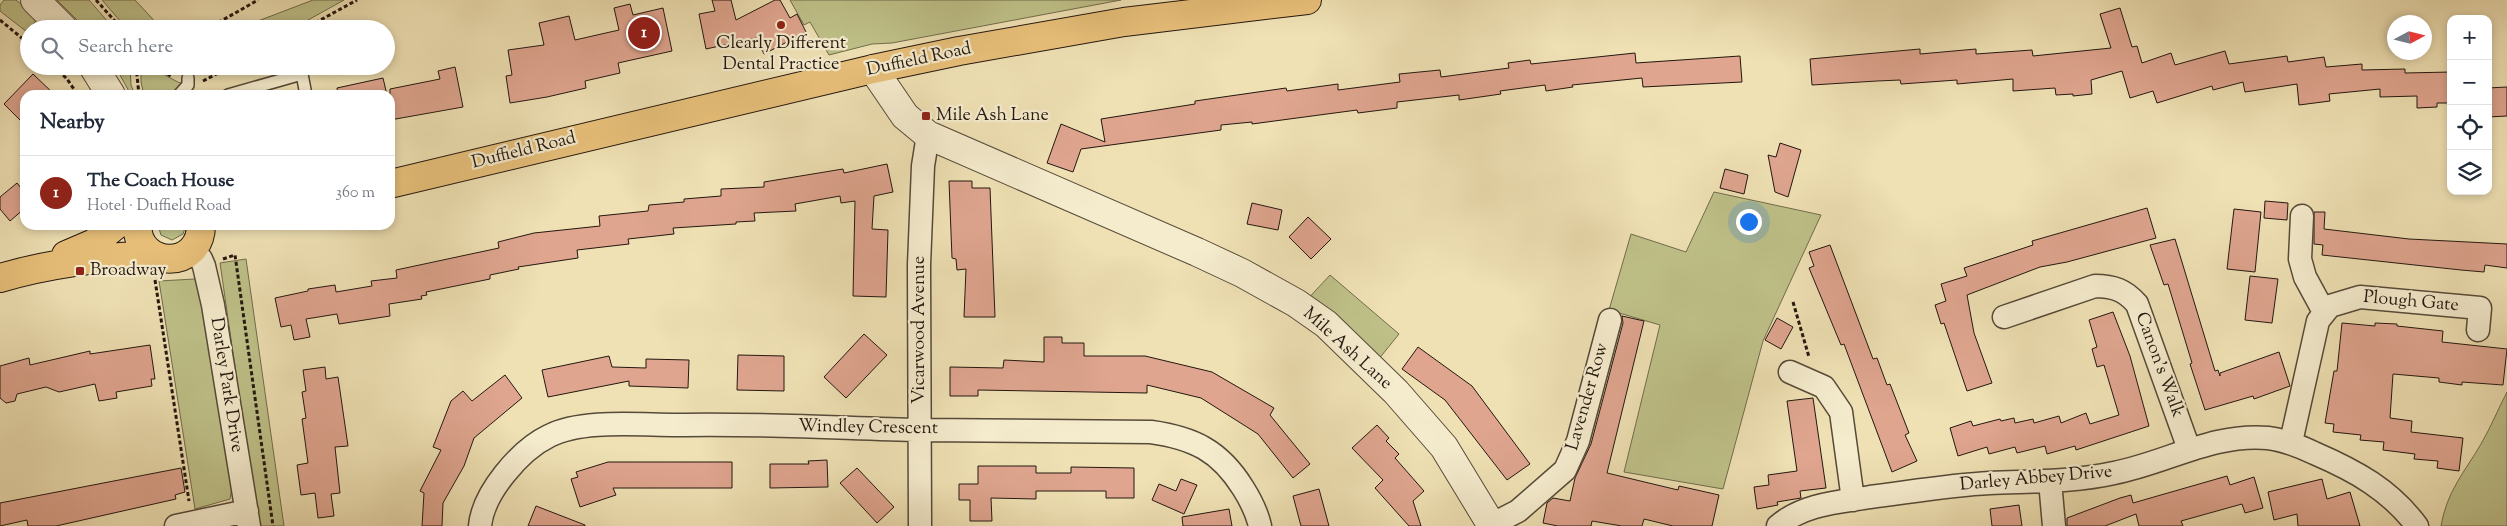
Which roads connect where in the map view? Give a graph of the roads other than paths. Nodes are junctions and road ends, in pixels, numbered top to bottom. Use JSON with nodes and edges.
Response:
{"nodes":[{"id":1,"x":35,"y":0,"type":"edge"},
{"id":2,"x":1307,"y":0,"type":"edge"},
{"id":3,"x":55,"y":20,"type":"edge"},
{"id":4,"x":873,"y":69,"type":"junction"},
{"id":5,"x":99,"y":75,"type":"edge"},
{"id":6,"x":298,"y":75,"type":"edge"},
{"id":7,"x":302,"y":75,"type":"edge"},
{"id":8,"x":188,"y":78,"type":"dead end"},
{"id":9,"x":108,"y":90,"type":"edge"},
{"id":10,"x":184,"y":90,"type":"edge"},
{"id":11,"x":246,"y":90,"type":"edge"},
{"id":12,"x":305,"y":90,"type":"edge"},
{"id":13,"x":928,"y":135,"type":"junction"},
{"id":14,"x":395,"y":183,"type":"edge"},
{"id":15,"x":2302,"y":216,"type":"dead end"},
{"id":16,"x":110,"y":230,"type":"edge"},
{"id":17,"x":138,"y":230,"type":"edge"},
{"id":18,"x":201,"y":232,"type":"edge"},
{"id":19,"x":153,"y":264,"type":"junction"},
{"id":20,"x":39,"y":267,"type":"junction"},
{"id":21,"x":0,"y":278,"type":"edge"},
{"id":22,"x":2324,"y":312,"type":"junction"},
{"id":23,"x":2004,"y":318,"type":"dead end"},
{"id":24,"x":1610,"y":320,"type":"dead end"},
{"id":25,"x":2478,"y":330,"type":"dead end"},
{"id":26,"x":1790,"y":372,"type":"dead end"},
{"id":27,"x":921,"y":430,"type":"junction"},
{"id":28,"x":2292,"y":442,"type":"junction"},
{"id":29,"x":2189,"y":449,"type":"junction"},
{"id":30,"x":2050,"y":481,"type":"junction"},
{"id":31,"x":1853,"y":500,"type":"junction"},
{"id":32,"x":248,"y":518,"type":"edge"},
{"id":33,"x":184,"y":524,"type":"edge"},
{"id":34,"x":480,"y":526,"type":"edge"},
{"id":35,"x":920,"y":526,"type":"edge"},
{"id":36,"x":1260,"y":526,"type":"edge"},
{"id":37,"x":1491,"y":526,"type":"edge"},
{"id":38,"x":1778,"y":526,"type":"edge"},
{"id":39,"x":2054,"y":526,"type":"edge"},
{"id":40,"x":2417,"y":526,"type":"edge"}],
"edges":[{"from":1,"to":3,"type":"street"},
{"from":2,"to":4,"type":"main road","name":"Duffield Road"},
{"from":4,"to":13,"type":"street","name":"Mile Ash Lane"},
{"from":4,"to":14,"type":"main road","name":"Duffield Road"},
{"from":5,"to":9,"type":"street"},
{"from":6,"to":11,"type":"lane"},
{"from":7,"to":12,"type":"lane"},
{"from":8,"to":10,"type":"lane"},
{"from":13,"to":27,"type":"street","name":"Vicarwood Avenue"},
{"from":13,"to":37,"type":"street","name":"Mile Ash Lane"},
{"from":15,"to":22,"type":"street"},
{"from":16,"to":20,"type":"main road"},
{"from":17,"to":19,"type":"main road"},
{"from":18,"to":19,"type":"main road"},
{"from":18,"to":32,"type":"street","name":"Darley Park Drive"},
{"from":19,"to":20,"type":"main road"},
{"from":20,"to":21,"type":"main road"},
{"from":22,"to":25,"type":"street","name":"Plough Gate"},
{"from":22,"to":28,"type":"street"},
{"from":23,"to":29,"type":"street","name":"Canon's Walk"},
{"from":24,"to":37,"type":"street","name":"Lavender Row"},
{"from":26,"to":31,"type":"street"},
{"from":27,"to":34,"type":"street","name":"Windley Crescent"},
{"from":27,"to":35,"type":"street","name":"Vicarwood Avenue"},
{"from":27,"to":36,"type":"street","name":"Windley Crescent"},
{"from":28,"to":29,"type":"street","name":"Darley Abbey Drive"},
{"from":28,"to":40,"type":"street","name":"Darley Abbey Drive"},
{"from":29,"to":30,"type":"street","name":"Darley Abbey Drive"},
{"from":30,"to":31,"type":"street","name":"Darley Abbey Drive"},
{"from":30,"to":39,"type":"street"},
{"from":31,"to":38,"type":"street","name":"Darley Abbey Drive"},
{"from":32,"to":33,"type":"street"}]}
